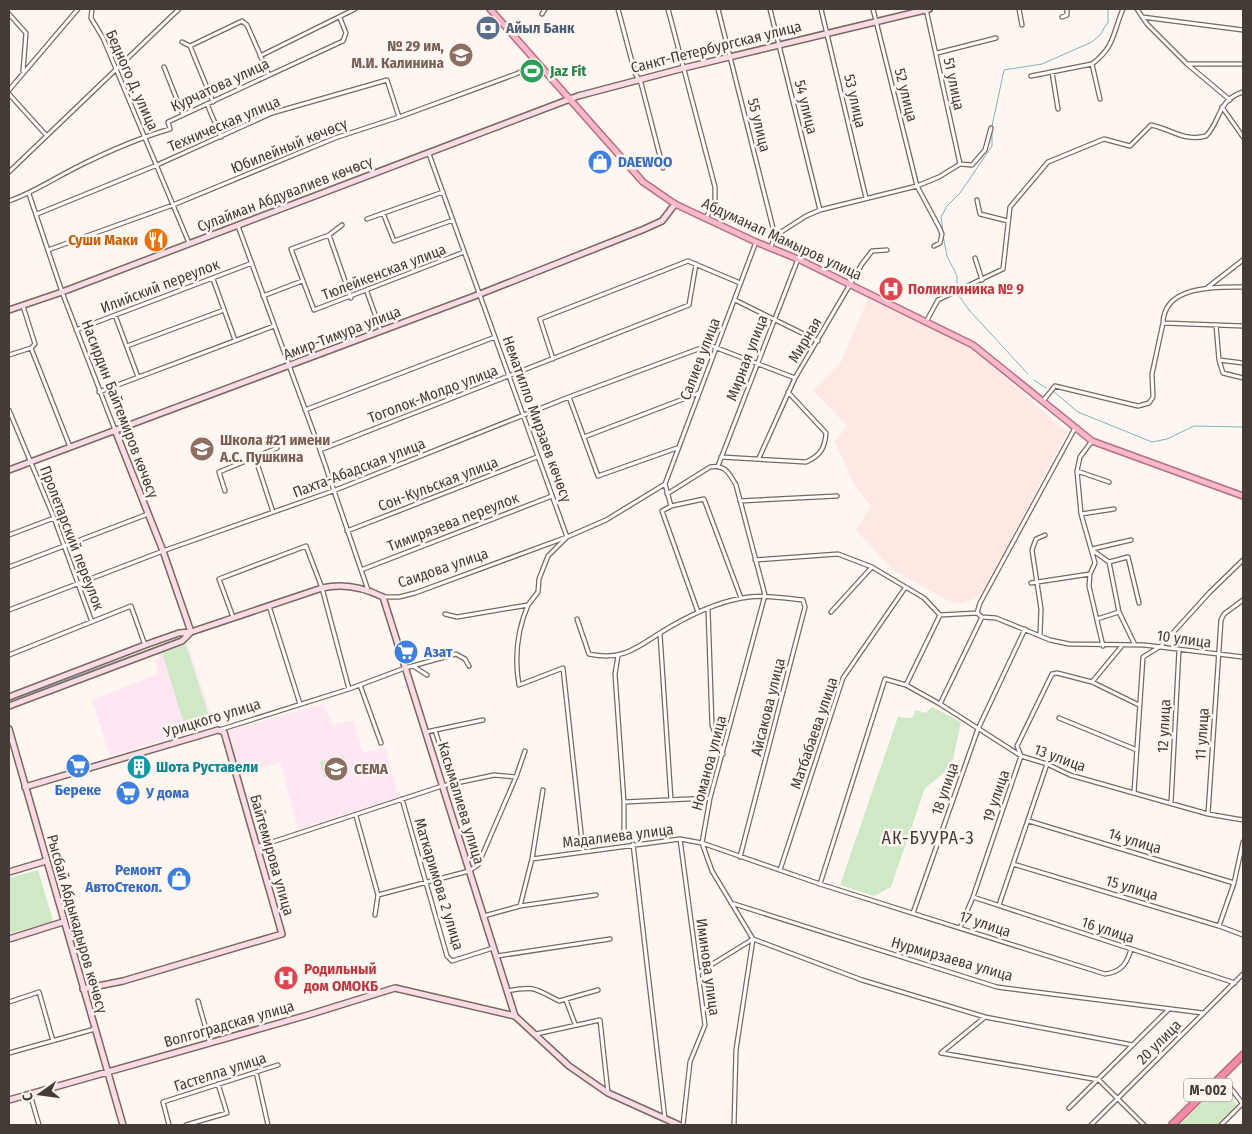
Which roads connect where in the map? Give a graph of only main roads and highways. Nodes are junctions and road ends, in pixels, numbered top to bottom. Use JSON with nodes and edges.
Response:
{"nodes":[{"id":1,"x":490,"y":9,"type":"edge"},
{"id":2,"x":1243,"y":496,"type":"edge"},
{"id":3,"x":1243,"y":1055,"type":"edge"},
{"id":4,"x":1172,"y":1125,"type":"edge"}],
"edges":[{"from":1,"to":2,"type":"main road","name":"Абдуманап Мамыров улица"},
{"from":3,"to":4,"type":"highway","number":"M-002"}]}
